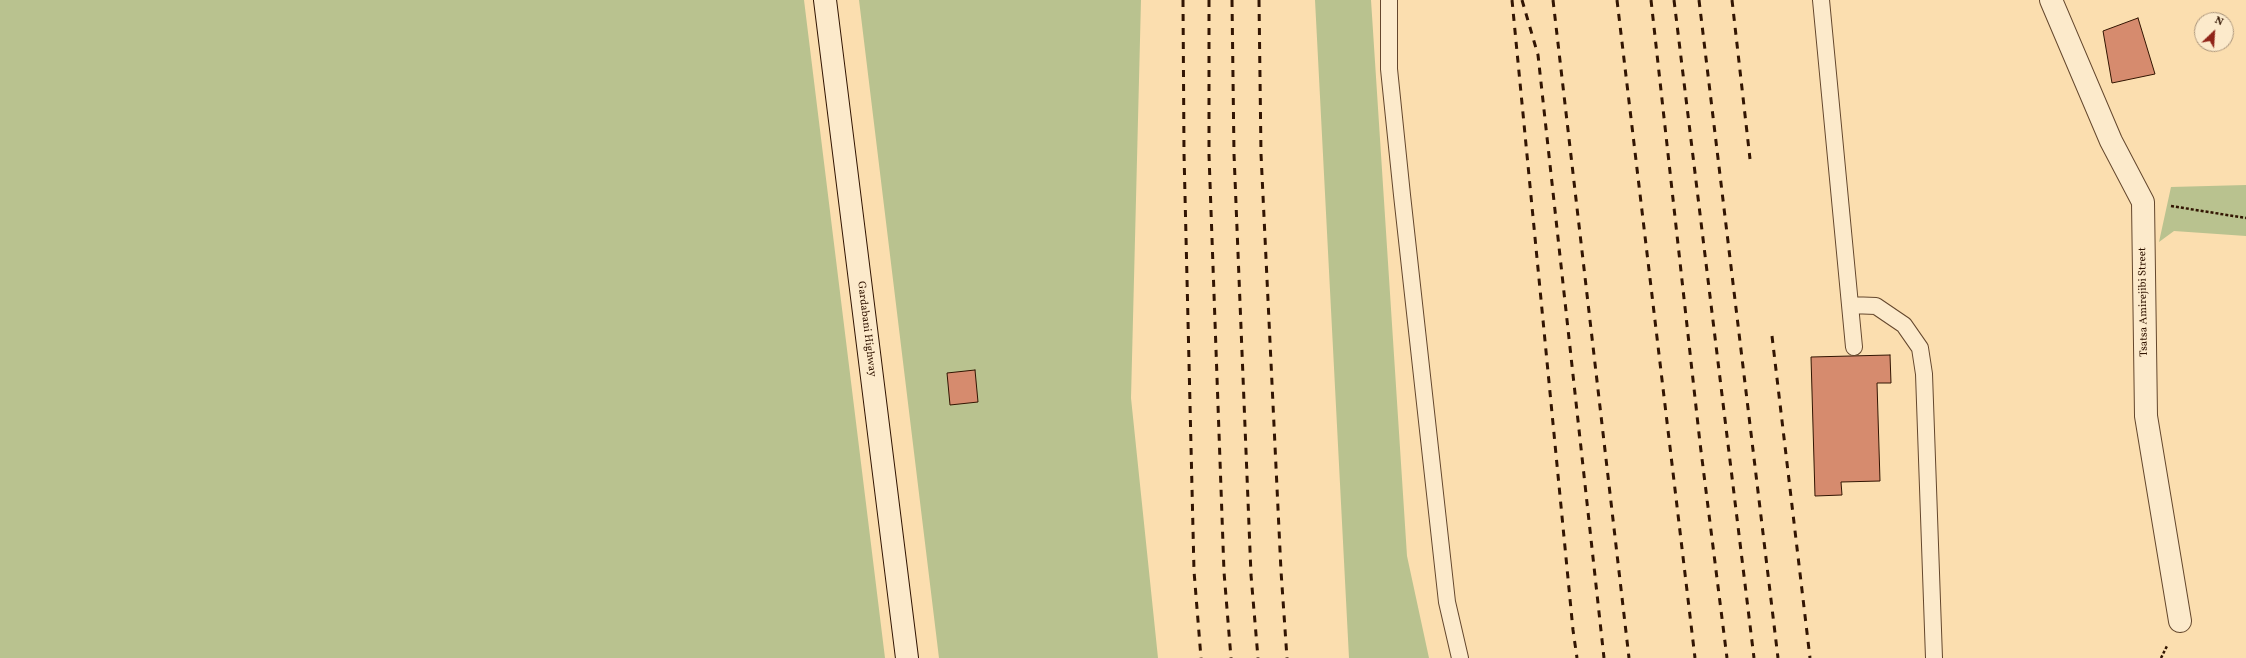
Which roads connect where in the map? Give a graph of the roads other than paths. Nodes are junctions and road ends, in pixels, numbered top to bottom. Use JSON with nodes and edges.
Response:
{"nodes":[{"id":1,"x":826,"y":0,"type":"edge"},
{"id":2,"x":1389,"y":0,"type":"edge"},
{"id":3,"x":1821,"y":0,"type":"edge"},
{"id":4,"x":2051,"y":0,"type":"edge"},
{"id":5,"x":1850,"y":305,"type":"junction"},
{"id":6,"x":1854,"y":348,"type":"dead end"},
{"id":7,"x":2180,"y":621,"type":"dead end"},
{"id":8,"x":907,"y":658,"type":"edge"},
{"id":9,"x":1460,"y":658,"type":"edge"},
{"id":10,"x":1934,"y":658,"type":"edge"}],
"edges":[{"from":1,"to":8,"type":"main road","name":"Gardabani Highway"},
{"from":2,"to":9,"type":"lane"},
{"from":3,"to":5,"type":"lane"},
{"from":4,"to":7,"type":"main road","name":"Tsatsa Amirejibi Street"},
{"from":5,"to":6,"type":"lane"},
{"from":5,"to":10,"type":"lane"}]}
